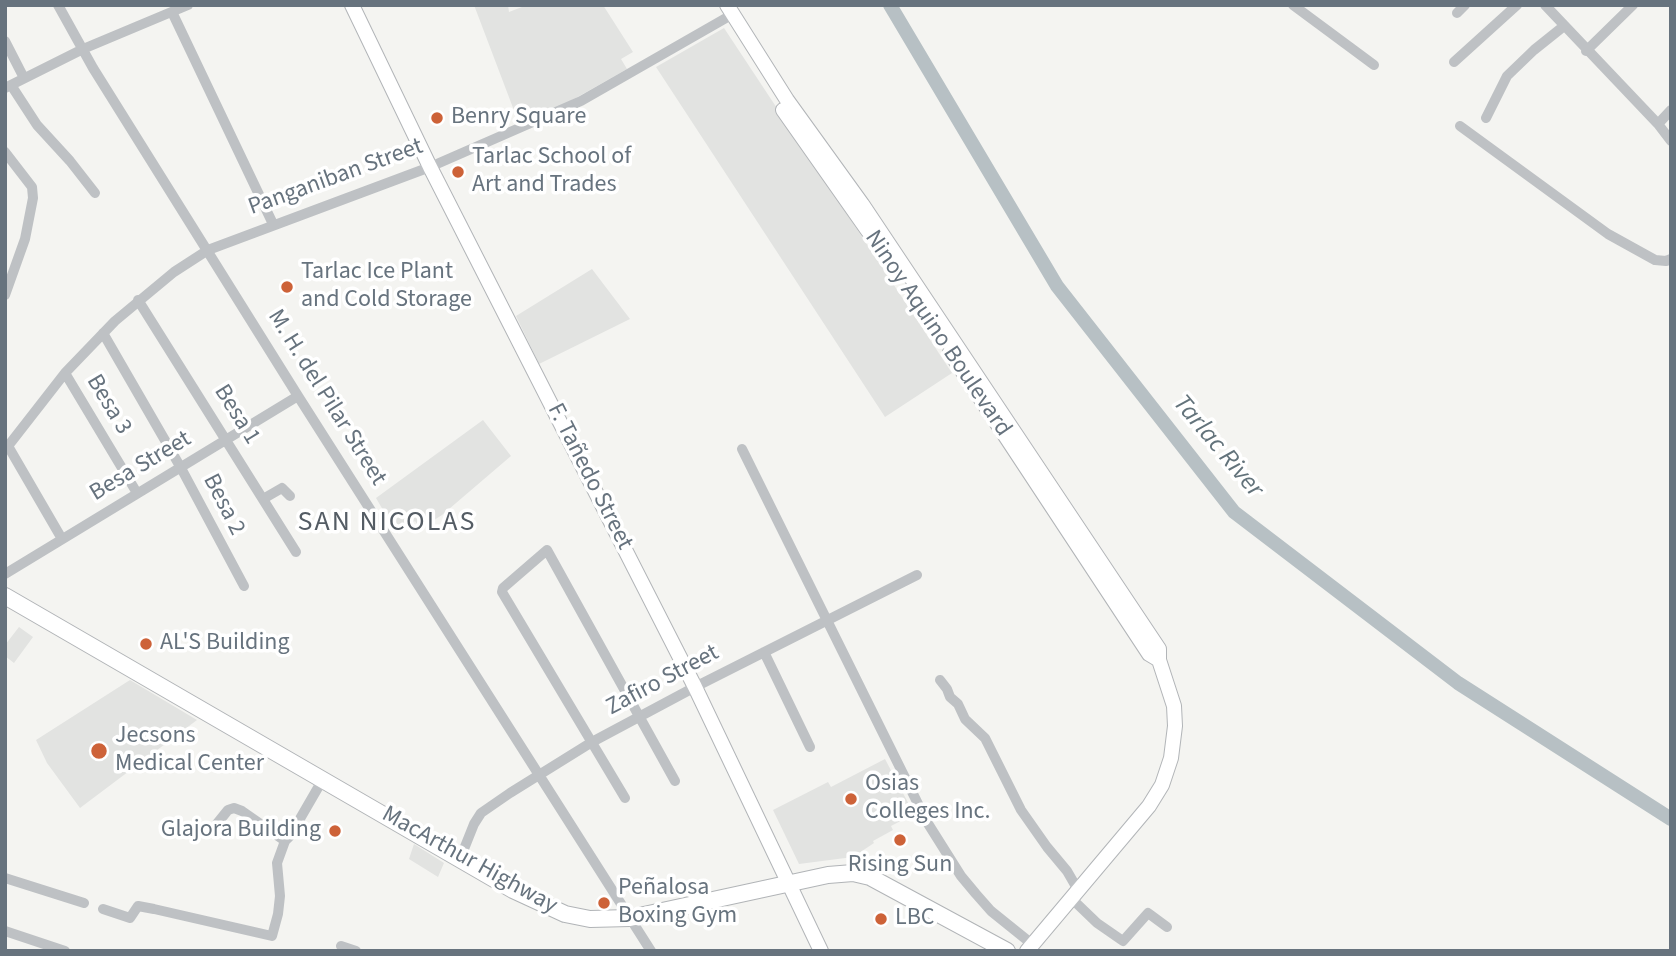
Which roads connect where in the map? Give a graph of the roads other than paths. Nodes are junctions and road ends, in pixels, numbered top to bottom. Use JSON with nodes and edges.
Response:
{"nodes":[{"id":1,"x":58,"y":5,"type":"edge"},
{"id":2,"x":188,"y":5,"type":"edge"},
{"id":3,"x":352,"y":5,"type":"edge"},
{"id":4,"x":716,"y":5,"type":"edge"},
{"id":5,"x":1293,"y":5,"type":"edge"},
{"id":6,"x":1517,"y":5,"type":"edge"},
{"id":7,"x":1545,"y":5,"type":"edge"},
{"id":8,"x":1562,"y":5,"type":"edge"},
{"id":9,"x":1633,"y":5,"type":"edge"},
{"id":10,"x":172,"y":12,"type":"junction"},
{"id":11,"x":729,"y":13,"type":"edge"},
{"id":12,"x":1553,"y":14,"type":"junction"},
{"id":13,"x":1564,"y":26,"type":"junction"},
{"id":14,"x":5,"y":41,"type":"edge"},
{"id":15,"x":83,"y":49,"type":"junction"},
{"id":16,"x":1586,"y":51,"type":"junction"},
{"id":17,"x":1454,"y":62,"type":"dead end"},
{"id":18,"x":1374,"y":65,"type":"dead end"},
{"id":19,"x":24,"y":78,"type":"junction"},
{"id":20,"x":8,"y":86,"type":"edge"},
{"id":21,"x":1671,"y":110,"type":"edge"},
{"id":22,"x":1486,"y":118,"type":"dead end"},
{"id":23,"x":1658,"y":124,"type":"junction"},
{"id":24,"x":1460,"y":127,"type":"dead end"},
{"id":25,"x":1671,"y":141,"type":"edge"},
{"id":26,"x":5,"y":152,"type":"edge"},
{"id":27,"x":430,"y":167,"type":"junction"},
{"id":28,"x":95,"y":193,"type":"dead end"},
{"id":29,"x":273,"y":224,"type":"junction"},
{"id":30,"x":208,"y":250,"type":"junction"},
{"id":31,"x":1669,"y":262,"type":"edge"},
{"id":32,"x":5,"y":295,"type":"edge"},
{"id":33,"x":138,"y":300,"type":"junction"},
{"id":34,"x":103,"y":333,"type":"junction"},
{"id":35,"x":65,"y":373,"type":"junction"},
{"id":36,"x":298,"y":396,"type":"junction"},
{"id":37,"x":227,"y":440,"type":"junction"},
{"id":38,"x":7,"y":448,"type":"edge"},
{"id":39,"x":743,"y":449,"type":"dead end"},
{"id":40,"x":181,"y":468,"type":"junction"},
{"id":41,"x":137,"y":493,"type":"junction"},
{"id":42,"x":290,"y":496,"type":"dead end"},
{"id":43,"x":262,"y":499,"type":"junction"},
{"id":44,"x":62,"y":539,"type":"junction"},
{"id":45,"x":296,"y":552,"type":"dead end"},
{"id":46,"x":5,"y":574,"type":"edge"},
{"id":47,"x":917,"y":575,"type":"dead end"},
{"id":48,"x":244,"y":586,"type":"dead end"},
{"id":49,"x":5,"y":596,"type":"edge"},
{"id":50,"x":826,"y":621,"type":"junction"},
{"id":51,"x":764,"y":652,"type":"junction"},
{"id":52,"x":940,"y":680,"type":"dead end"},
{"id":53,"x":695,"y":687,"type":"junction"},
{"id":54,"x":640,"y":716,"type":"junction"},
{"id":55,"x":592,"y":742,"type":"junction"},
{"id":56,"x":810,"y":747,"type":"dead end"},
{"id":57,"x":539,"y":776,"type":"junction"},
{"id":58,"x":323,"y":779,"type":"junction"},
{"id":59,"x":676,"y":782,"type":"dead end"},
{"id":60,"x":625,"y":798,"type":"dead end"},
{"id":61,"x":211,"y":831,"type":"dead end"},
{"id":62,"x":285,"y":841,"type":"junction"},
{"id":63,"x":460,"y":859,"type":"junction"},
{"id":64,"x":5,"y":878,"type":"edge"},
{"id":65,"x":788,"y":884,"type":"junction"},
{"id":66,"x":1075,"y":894,"type":"junction"},
{"id":67,"x":84,"y":902,"type":"dead end"},
{"id":68,"x":103,"y":909,"type":"dead end"},
{"id":69,"x":630,"y":918,"type":"junction"},
{"id":70,"x":1167,"y":927,"type":"dead end"},
{"id":71,"x":5,"y":931,"type":"edge"},
{"id":72,"x":341,"y":946,"type":"dead end"},
{"id":73,"x":1029,"y":947,"type":"edge"},
{"id":74,"x":65,"y":951,"type":"edge"},
{"id":75,"x":356,"y":951,"type":"edge"},
{"id":76,"x":651,"y":951,"type":"edge"},
{"id":77,"x":821,"y":951,"type":"edge"},
{"id":78,"x":1007,"y":951,"type":"edge"}],
"edges":[{"from":1,"to":15,"type":"street","name":"M. H. del Pilar Street"},
{"from":2,"to":10,"type":"street"},
{"from":3,"to":27,"type":"main road","name":"F. Tañedo Street"},
{"from":4,"to":11,"type":"main road","name":"Ninoy Aquino Boulevard"},
{"from":5,"to":18,"type":"street"},
{"from":6,"to":17,"type":"street"},
{"from":7,"to":12,"type":"street"},
{"from":8,"to":12,"type":"street"},
{"from":9,"to":16,"type":"street"},
{"from":10,"to":15,"type":"street"},
{"from":10,"to":29,"type":"street"},
{"from":11,"to":27,"type":"street","name":"Panganiban Street"},
{"from":11,"to":66,"type":"main road","name":"Ninoy Aquino Boulevard"},
{"from":12,"to":13,"type":"street"},
{"from":13,"to":16,"type":"street"},
{"from":13,"to":22,"type":"street"},
{"from":14,"to":19,"type":"street"},
{"from":15,"to":19,"type":"street"},
{"from":15,"to":30,"type":"street","name":"M. H. del Pilar Street"},
{"from":16,"to":23,"type":"street"},
{"from":19,"to":20,"type":"street"},
{"from":20,"to":28,"type":"street"},
{"from":21,"to":23,"type":"street"},
{"from":23,"to":25,"type":"street"},
{"from":24,"to":31,"type":"street"},
{"from":26,"to":32,"type":"street"},
{"from":27,"to":29,"type":"street","name":"Panganiban Street"},
{"from":27,"to":53,"type":"main road","name":"F. Tañedo Street"},
{"from":29,"to":30,"type":"street","name":"Panganiban Street"},
{"from":30,"to":33,"type":"street","name":"Panganiban Street"},
{"from":30,"to":36,"type":"street","name":"M. H. del Pilar Street"},
{"from":33,"to":34,"type":"street","name":"Panganiban Street"},
{"from":33,"to":37,"type":"street","name":"Besa 1"},
{"from":34,"to":35,"type":"street","name":"Panganiban Street"},
{"from":34,"to":40,"type":"street","name":"Besa 2"},
{"from":35,"to":38,"type":"street","name":"Panganiban Street"},
{"from":35,"to":41,"type":"street","name":"Besa 3"},
{"from":36,"to":37,"type":"street","name":"Besa Street"},
{"from":36,"to":57,"type":"street","name":"M. H. del Pilar Street"},
{"from":37,"to":40,"type":"street","name":"Besa Street"},
{"from":37,"to":43,"type":"street","name":"Besa 1"},
{"from":38,"to":44,"type":"street"},
{"from":39,"to":50,"type":"street"},
{"from":40,"to":41,"type":"street","name":"Besa Street"},
{"from":40,"to":48,"type":"street","name":"Besa 2"},
{"from":41,"to":44,"type":"street","name":"Besa Street"},
{"from":42,"to":43,"type":"street"},
{"from":43,"to":45,"type":"street","name":"Besa 1"},
{"from":44,"to":46,"type":"street","name":"Besa Street"},
{"from":47,"to":50,"type":"street","name":"Zafiro Street"},
{"from":49,"to":58,"type":"highway","name":"MacArthur Highway"},
{"from":50,"to":51,"type":"street","name":"Zafiro Street"},
{"from":50,"to":73,"type":"street"},
{"from":51,"to":53,"type":"street","name":"Zafiro Street"},
{"from":51,"to":56,"type":"street"},
{"from":52,"to":66,"type":"street"},
{"from":53,"to":54,"type":"street","name":"Zafiro Street"},
{"from":53,"to":65,"type":"main road","name":"F. Tañedo Street"},
{"from":54,"to":55,"type":"street","name":"Zafiro Street"},
{"from":54,"to":55,"type":"street"},
{"from":54,"to":59,"type":"street"},
{"from":55,"to":57,"type":"street","name":"Zafiro Street"},
{"from":55,"to":60,"type":"street"},
{"from":57,"to":63,"type":"street","name":"Zafiro Street"},
{"from":57,"to":69,"type":"street","name":"M. H. del Pilar Street"},
{"from":58,"to":62,"type":"street"},
{"from":58,"to":63,"type":"highway","name":"MacArthur Highway"},
{"from":61,"to":62,"type":"street"},
{"from":62,"to":68,"type":"street"},
{"from":63,"to":69,"type":"highway","name":"MacArthur Highway"},
{"from":64,"to":67,"type":"street"},
{"from":65,"to":69,"type":"highway","name":"MacArthur Highway"},
{"from":65,"to":77,"type":"main road","name":"F. Tañedo Street"},
{"from":65,"to":78,"type":"highway","name":"MacArthur Highway"},
{"from":66,"to":70,"type":"street"},
{"from":66,"to":73,"type":"main road","name":"Ninoy Aquino Boulevard"},
{"from":69,"to":76,"type":"street","name":"M. H. del Pilar Street"},
{"from":71,"to":74,"type":"street"},
{"from":72,"to":75,"type":"street"}]}
